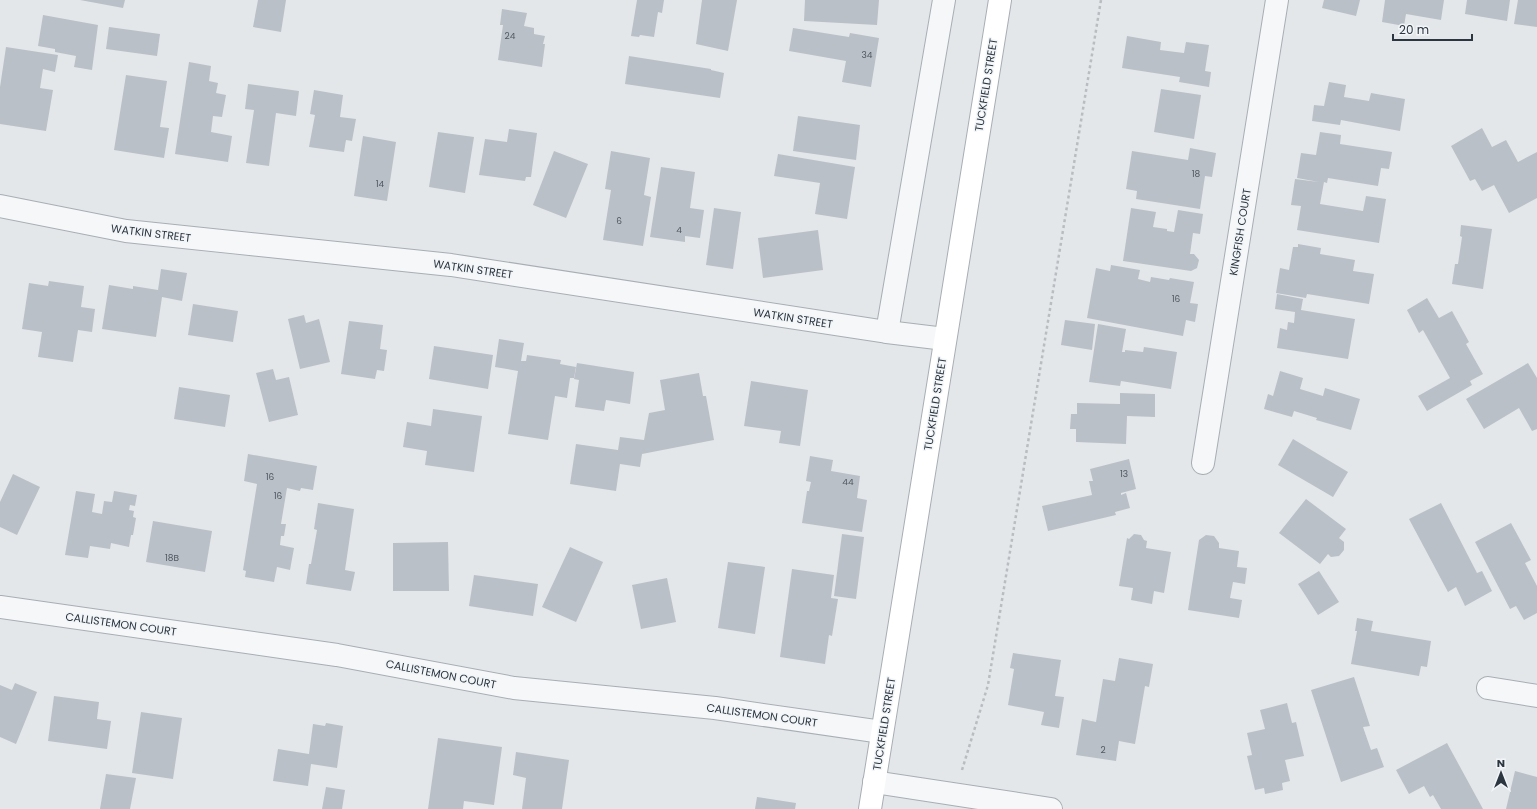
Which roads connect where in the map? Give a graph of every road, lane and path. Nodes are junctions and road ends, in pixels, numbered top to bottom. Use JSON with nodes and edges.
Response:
{"nodes":[{"id":1,"x":944,"y":0,"type":"edge"},
{"id":2,"x":1000,"y":0,"type":"edge"},
{"id":3,"x":1101,"y":0,"type":"edge"},
{"id":4,"x":1277,"y":0,"type":"edge"},
{"id":5,"x":0,"y":206,"type":"edge"},
{"id":6,"x":887,"y":332,"type":"junction"},
{"id":7,"x":945,"y":339,"type":"junction"},
{"id":8,"x":1203,"y":463,"type":"dead end"},
{"id":9,"x":0,"y":607,"type":"edge"},
{"id":10,"x":1488,"y":688,"type":"dead end"},
{"id":11,"x":1537,"y":696,"type":"edge"},
{"id":12,"x":882,"y":732,"type":"junction"},
{"id":13,"x":874,"y":782,"type":"junction"},
{"id":14,"x":954,"y":794,"type":"junction"},
{"id":15,"x":870,"y":809,"type":"edge"},
{"id":16,"x":1052,"y":809,"type":"edge"}],
"edges":[{"from":1,"to":6,"type":"street"},
{"from":2,"to":7,"type":"main road","name":"TUCKFIELD STREET"},
{"from":3,"to":14,"type":"path"},
{"from":4,"to":8,"type":"street","name":"KINGFISH COURT"},
{"from":5,"to":6,"type":"street","name":"WATKIN STREET"},
{"from":6,"to":7,"type":"street","name":"WATKIN STREET"},
{"from":7,"to":12,"type":"main road","name":"TUCKFIELD STREET"},
{"from":9,"to":12,"type":"street","name":"CALLISTEMON COURT"},
{"from":10,"to":11,"type":"street"},
{"from":12,"to":13,"type":"main road","name":"TUCKFIELD STREET"},
{"from":13,"to":14,"type":"street"},
{"from":13,"to":15,"type":"main road","name":"TUCKFIELD STREET"},
{"from":14,"to":16,"type":"street"}]}
